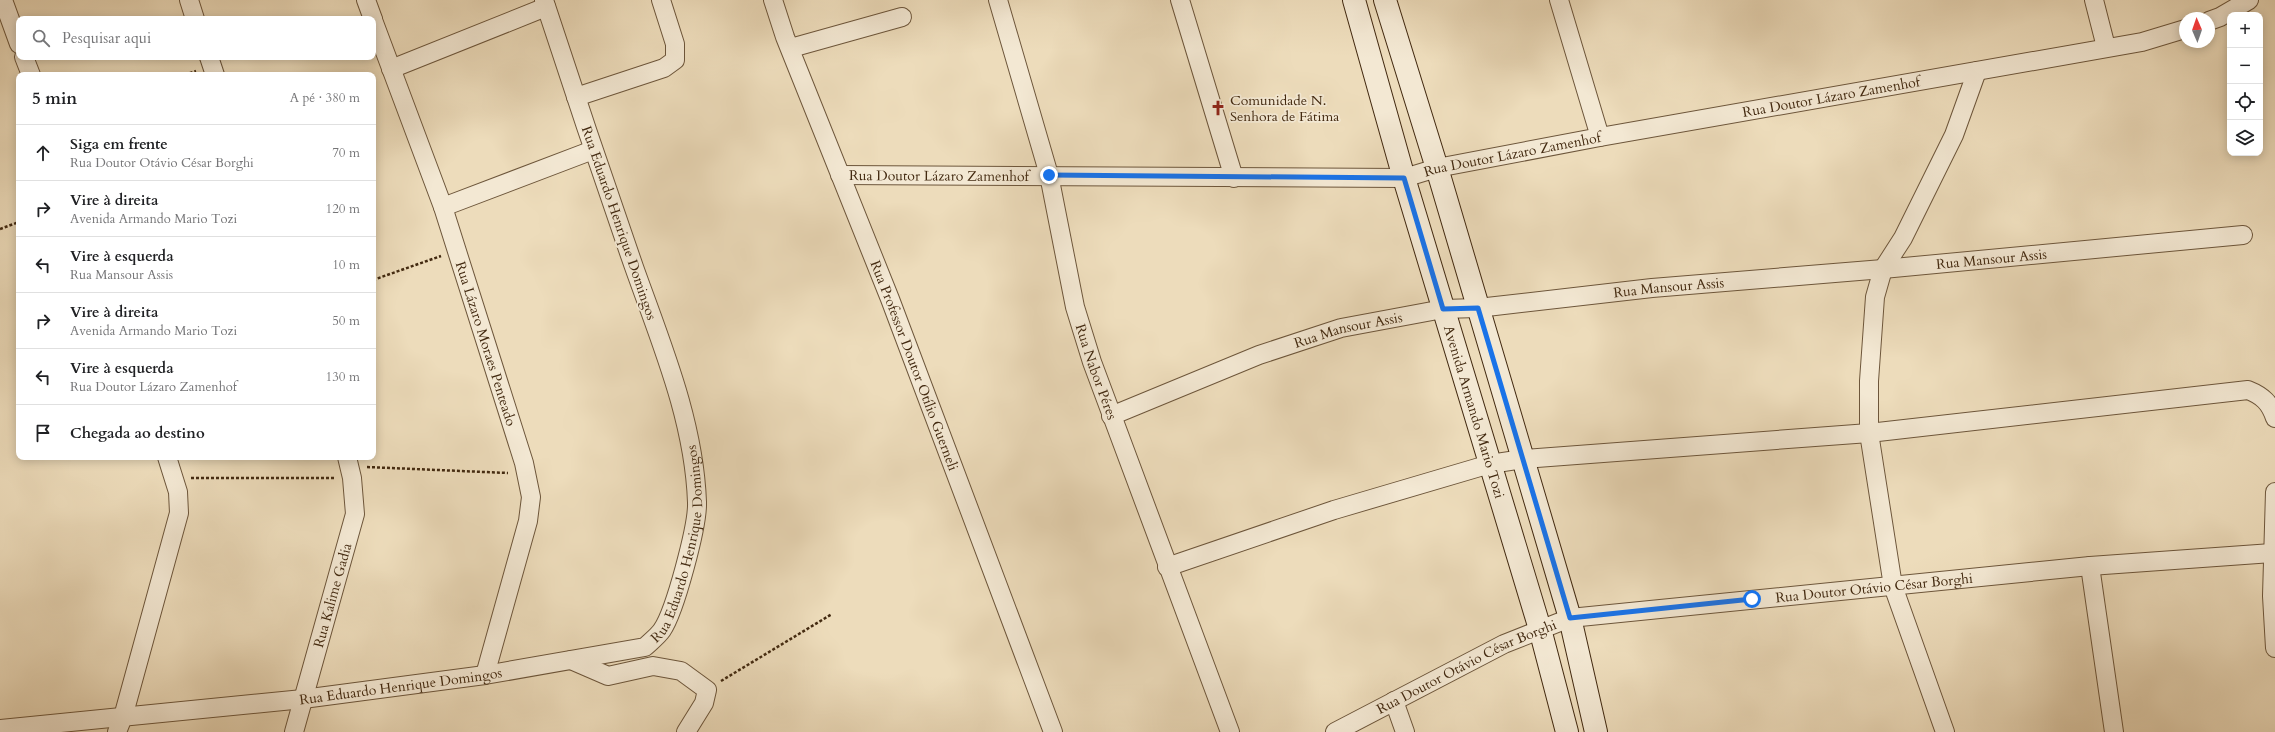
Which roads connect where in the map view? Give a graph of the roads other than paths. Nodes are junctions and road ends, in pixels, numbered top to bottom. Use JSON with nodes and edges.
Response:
{"nodes":[{"id":1,"x":2,"y":0,"type":"edge"},
{"id":2,"x":189,"y":0,"type":"edge"},
{"id":3,"x":366,"y":0,"type":"edge"},
{"id":4,"x":661,"y":0,"type":"edge"},
{"id":5,"x":773,"y":0,"type":"edge"},
{"id":6,"x":998,"y":0,"type":"edge"},
{"id":7,"x":1180,"y":0,"type":"edge"},
{"id":8,"x":1354,"y":0,"type":"edge"},
{"id":9,"x":1385,"y":0,"type":"edge"},
{"id":10,"x":1559,"y":0,"type":"edge"},
{"id":11,"x":2094,"y":0,"type":"edge"},
{"id":12,"x":2249,"y":0,"type":"edge"},
{"id":13,"x":545,"y":4,"type":"edge"},
{"id":14,"x":194,"y":16,"type":"edge"},
{"id":15,"x":372,"y":16,"type":"edge"},
{"id":16,"x":902,"y":17,"type":"dead end"},
{"id":17,"x":2215,"y":19,"type":"edge"},
{"id":18,"x":376,"y":27,"type":"edge"},
{"id":19,"x":2179,"y":31,"type":"edge"},
{"id":20,"x":16,"y":36,"type":"edge"},
{"id":21,"x":2106,"y":47,"type":"junction"},
{"id":22,"x":790,"y":48,"type":"junction"},
{"id":23,"x":25,"y":60,"type":"edge"},
{"id":24,"x":210,"y":60,"type":"edge"},
{"id":25,"x":391,"y":69,"type":"junction"},
{"id":26,"x":1977,"y":71,"type":"junction"},
{"id":27,"x":30,"y":72,"type":"edge"},
{"id":28,"x":214,"y":72,"type":"edge"},
{"id":29,"x":576,"y":97,"type":"junction"},
{"id":30,"x":1600,"y":137,"type":"junction"},
{"id":31,"x":593,"y":150,"type":"junction"},
{"id":32,"x":1437,"y":168,"type":"junction"},
{"id":33,"x":840,"y":174,"type":"junction"},
{"id":34,"x":1049,"y":175,"type":"junction"},
{"id":35,"x":1234,"y":178,"type":"junction"},
{"id":36,"x":1404,"y":178,"type":"junction"},
{"id":37,"x":443,"y":207,"type":"junction"},
{"id":38,"x":2243,"y":235,"type":"dead end"},
{"id":39,"x":1883,"y":269,"type":"junction"},
{"id":40,"x":1478,"y":308,"type":"junction"},
{"id":41,"x":1443,"y":309,"type":"junction"},
{"id":42,"x":1111,"y":416,"type":"junction"},
{"id":43,"x":2275,"y":418,"type":"edge"},
{"id":44,"x":1869,"y":433,"type":"junction"},
{"id":45,"x":1523,"y":459,"type":"junction"},
{"id":46,"x":168,"y":460,"type":"edge"},
{"id":47,"x":1490,"y":464,"type":"junction"},
{"id":48,"x":350,"y":467,"type":"edge"},
{"id":49,"x":2275,"y":492,"type":"edge"},
{"id":50,"x":2272,"y":553,"type":"junction"},
{"id":51,"x":2090,"y":566,"type":"junction"},
{"id":52,"x":1167,"y":567,"type":"junction"},
{"id":53,"x":1893,"y":586,"type":"junction"},
{"id":54,"x":1570,"y":618,"type":"junction"},
{"id":55,"x":1540,"y":629,"type":"junction"},
{"id":56,"x":2275,"y":648,"type":"edge"},
{"id":57,"x":571,"y":660,"type":"junction"},
{"id":58,"x":485,"y":675,"type":"junction"},
{"id":59,"x":303,"y":699,"type":"junction"},
{"id":60,"x":1394,"y":702,"type":"junction"},
{"id":61,"x":120,"y":724,"type":"edge"},
{"id":62,"x":0,"y":729,"type":"edge"},
{"id":63,"x":294,"y":732,"type":"edge"},
{"id":64,"x":686,"y":732,"type":"edge"},
{"id":65,"x":1053,"y":732,"type":"edge"},
{"id":66,"x":1230,"y":732,"type":"edge"},
{"id":67,"x":1335,"y":732,"type":"edge"},
{"id":68,"x":1405,"y":732,"type":"edge"},
{"id":69,"x":1567,"y":732,"type":"edge"},
{"id":70,"x":1596,"y":732,"type":"edge"},
{"id":71,"x":1945,"y":732,"type":"edge"},
{"id":72,"x":2114,"y":732,"type":"edge"}],
"edges":[{"from":1,"to":20,"type":"street"},
{"from":2,"to":14,"type":"street"},
{"from":3,"to":15,"type":"street","name":"Rua Lázaro Moraes Penteado"},
{"from":4,"to":29,"type":"street"},
{"from":5,"to":22,"type":"street","name":"Rua Professor Doutor Otílio Guerneli"},
{"from":6,"to":34,"type":"street","name":"Rua Nabor Péres"},
{"from":7,"to":35,"type":"street"},
{"from":8,"to":36,"type":"street","name":"Avenida Armando Mario Tozi"},
{"from":9,"to":32,"type":"street"},
{"from":10,"to":30,"type":"street"},
{"from":11,"to":21,"type":"street"},
{"from":12,"to":17,"type":"street"},
{"from":13,"to":25,"type":"street"},
{"from":13,"to":29,"type":"street","name":"Rua Eduardo Henrique Domingos"},
{"from":16,"to":22,"type":"street"},
{"from":18,"to":25,"type":"street","name":"Rua Lázaro Moraes Penteado"},
{"from":19,"to":21,"type":"street","name":"Rua Doutor Lázaro Zamenhof"},
{"from":21,"to":26,"type":"street","name":"Rua Doutor Lázaro Zamenhof"},
{"from":22,"to":33,"type":"street","name":"Rua Professor Doutor Otílio Guerneli"},
{"from":23,"to":27,"type":"street"},
{"from":24,"to":28,"type":"street"},
{"from":25,"to":37,"type":"street","name":"Rua Lázaro Moraes Penteado"},
{"from":26,"to":30,"type":"street","name":"Rua Doutor Lázaro Zamenhof"},
{"from":26,"to":39,"type":"street"},
{"from":29,"to":31,"type":"street","name":"Rua Eduardo Henrique Domingos"},
{"from":30,"to":32,"type":"street","name":"Rua Doutor Lázaro Zamenhof"},
{"from":31,"to":37,"type":"street"},
{"from":31,"to":57,"type":"street","name":"Rua Eduardo Henrique Domingos"},
{"from":32,"to":36,"type":"street","name":"Rua Doutor Lázaro Zamenhof"},
{"from":32,"to":40,"type":"street"},
{"from":33,"to":34,"type":"street","name":"Rua Doutor Lázaro Zamenhof"},
{"from":33,"to":65,"type":"street","name":"Rua Professor Doutor Otílio Guerneli"},
{"from":34,"to":35,"type":"street","name":"Rua Doutor Lázaro Zamenhof"},
{"from":34,"to":42,"type":"street","name":"Rua Nabor Péres"},
{"from":35,"to":36,"type":"street","name":"Rua Doutor Lázaro Zamenhof"},
{"from":36,"to":41,"type":"street","name":"Avenida Armando Mario Tozi"},
{"from":37,"to":58,"type":"street","name":"Rua Lázaro Moraes Penteado"},
{"from":38,"to":39,"type":"street","name":"Rua Mansour Assis"},
{"from":39,"to":40,"type":"street","name":"Rua Mansour Assis"},
{"from":39,"to":44,"type":"street"},
{"from":40,"to":41,"type":"street","name":"Rua Mansour Assis"},
{"from":40,"to":45,"type":"street"},
{"from":41,"to":42,"type":"street","name":"Rua Mansour Assis"},
{"from":41,"to":47,"type":"street","name":"Avenida Armando Mario Tozi"},
{"from":42,"to":52,"type":"street","name":"Rua Nabor Péres"},
{"from":43,"to":44,"type":"street"},
{"from":44,"to":45,"type":"street"},
{"from":44,"to":53,"type":"street"},
{"from":45,"to":47,"type":"street"},
{"from":45,"to":54,"type":"street"},
{"from":46,"to":61,"type":"street"},
{"from":47,"to":52,"type":"street"},
{"from":47,"to":55,"type":"street","name":"Avenida Armando Mario Tozi"},
{"from":48,"to":59,"type":"street","name":"Rua Kalime Gadia"},
{"from":49,"to":50,"type":"street"},
{"from":50,"to":51,"type":"street","name":"Rua Doutor Otávio César Borghi"},
{"from":50,"to":56,"type":"street"},
{"from":51,"to":53,"type":"street","name":"Rua Doutor Otávio César Borghi"},
{"from":51,"to":72,"type":"street"},
{"from":52,"to":66,"type":"street","name":"Rua Nabor Péres"},
{"from":53,"to":54,"type":"street","name":"Rua Doutor Otávio César Borghi"},
{"from":53,"to":71,"type":"street"},
{"from":54,"to":55,"type":"street","name":"Rua Doutor Otávio César Borghi"},
{"from":54,"to":70,"type":"street"},
{"from":55,"to":60,"type":"street","name":"Rua Doutor Otávio César Borghi"},
{"from":55,"to":69,"type":"street","name":"Avenida Armando Mario Tozi"},
{"from":57,"to":58,"type":"street","name":"Rua Eduardo Henrique Domingos"},
{"from":57,"to":64,"type":"street"},
{"from":58,"to":59,"type":"street","name":"Rua Eduardo Henrique Domingos"},
{"from":59,"to":61,"type":"street","name":"Rua Eduardo Henrique Domingos"},
{"from":59,"to":63,"type":"street","name":"Rua Kalime Gadia"},
{"from":60,"to":67,"type":"street","name":"Rua Doutor Otávio César Borghi"},
{"from":60,"to":68,"type":"street"},
{"from":61,"to":62,"type":"street","name":"Rua Eduardo Henrique Domingos"}]}
